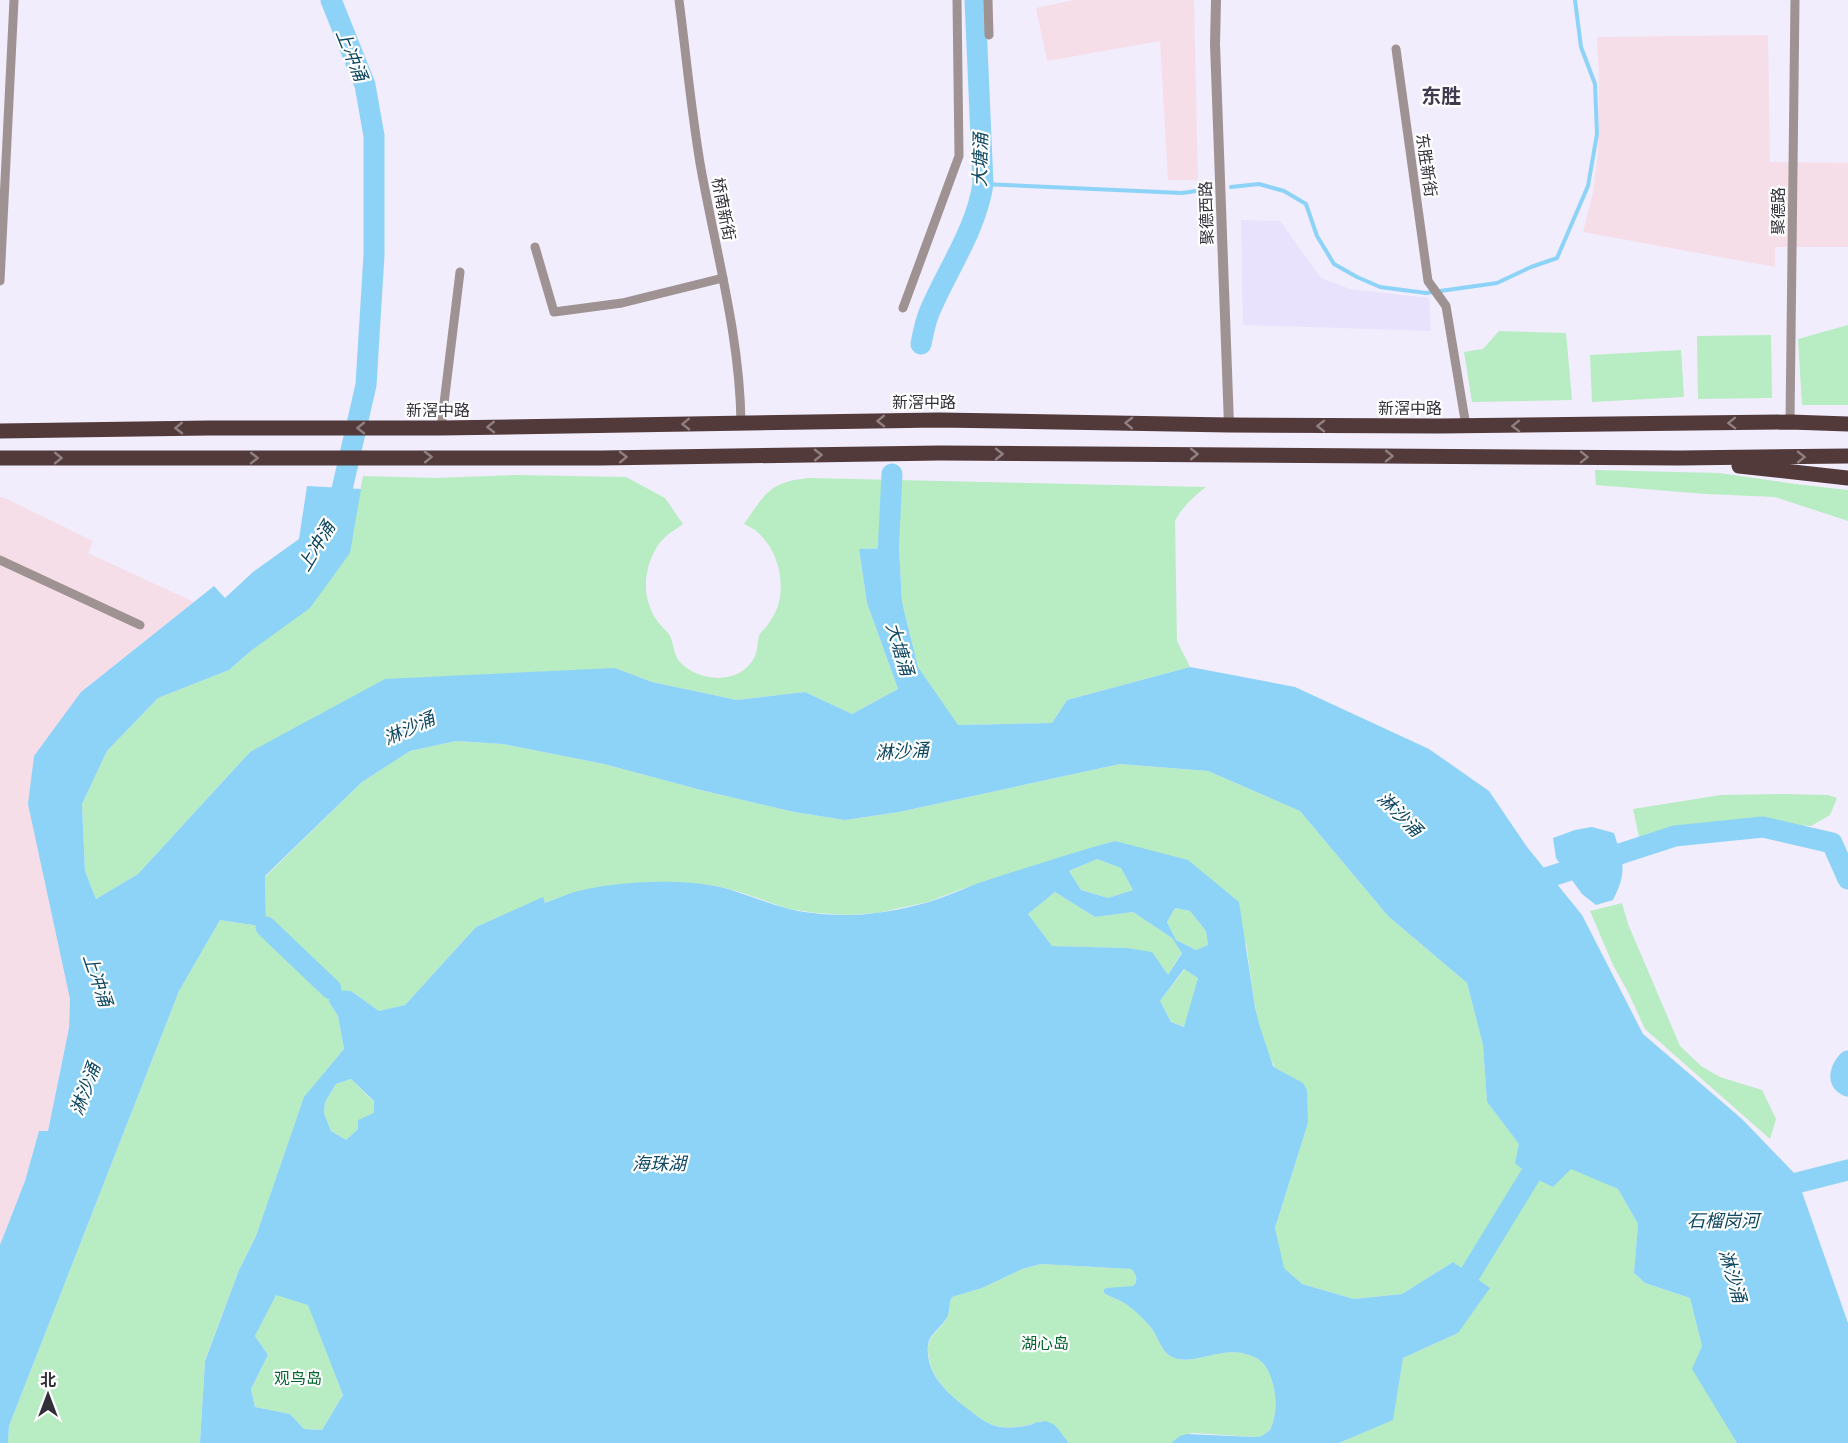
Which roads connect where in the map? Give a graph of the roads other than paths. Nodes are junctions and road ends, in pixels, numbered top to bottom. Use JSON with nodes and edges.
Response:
{"nodes":[{"id":1,"x":14,"y":0,"type":"edge"},
{"id":2,"x":679,"y":0,"type":"edge"},
{"id":3,"x":957,"y":0,"type":"edge"},
{"id":4,"x":988,"y":0,"type":"edge"},
{"id":5,"x":1216,"y":0,"type":"edge"},
{"id":6,"x":1795,"y":0,"type":"edge"},
{"id":7,"x":989,"y":35,"type":"dead end"},
{"id":8,"x":1396,"y":49,"type":"dead end"},
{"id":9,"x":535,"y":247,"type":"dead end"},
{"id":10,"x":460,"y":272,"type":"dead end"},
{"id":11,"x":723,"y":278,"type":"junction"},
{"id":12,"x":0,"y":281,"type":"edge"},
{"id":13,"x":903,"y":308,"type":"dead end"},
{"id":14,"x":1848,"y":415,"type":"edge"},
{"id":15,"x":1790,"y":422,"type":"junction"},
{"id":16,"x":741,"y":423,"type":"junction"},
{"id":17,"x":1848,"y":424,"type":"edge"},
{"id":18,"x":1229,"y":425,"type":"junction"},
{"id":19,"x":1466,"y":426,"type":"junction"},
{"id":20,"x":441,"y":428,"type":"junction"},
{"id":21,"x":0,"y":429,"type":"edge"},
{"id":22,"x":1848,"y":456,"type":"edge"},
{"id":23,"x":0,"y":458,"type":"edge"},
{"id":24,"x":1680,"y":458,"type":"junction"},
{"id":25,"x":1848,"y":477,"type":"edge"},
{"id":26,"x":0,"y":560,"type":"edge"},
{"id":27,"x":140,"y":625,"type":"dead end"}],
"edges":[{"from":1,"to":12,"type":"street"},
{"from":2,"to":11,"type":"street","name":"桥南新街"},
{"from":3,"to":13,"type":"street"},
{"from":4,"to":7,"type":"street"},
{"from":5,"to":18,"type":"street","name":"聚德西路"},
{"from":6,"to":15,"type":"street","name":"聚德路"},
{"from":8,"to":19,"type":"street","name":"东胜新街"},
{"from":9,"to":11,"type":"street"},
{"from":10,"to":20,"type":"street"},
{"from":11,"to":16,"type":"street","name":"桥南新街"},
{"from":14,"to":15,"type":"highway"},
{"from":15,"to":17,"type":"highway","name":"新滘中路"},
{"from":15,"to":19,"type":"highway","name":"新滘中路","one_way":true},
{"from":18,"to":16,"type":"highway","name":"新滘中路","one_way":true},
{"from":16,"to":20,"type":"highway","name":"新滘中路","one_way":true},
{"from":19,"to":18,"type":"highway","name":"新滘中路","one_way":true},
{"from":20,"to":21,"type":"highway","name":"新滘中路","one_way":true},
{"from":24,"to":22,"type":"highway","one_way":true},
{"from":23,"to":24,"type":"highway","one_way":true},
{"from":24,"to":25,"type":"highway"},
{"from":26,"to":27,"type":"street"}]}
